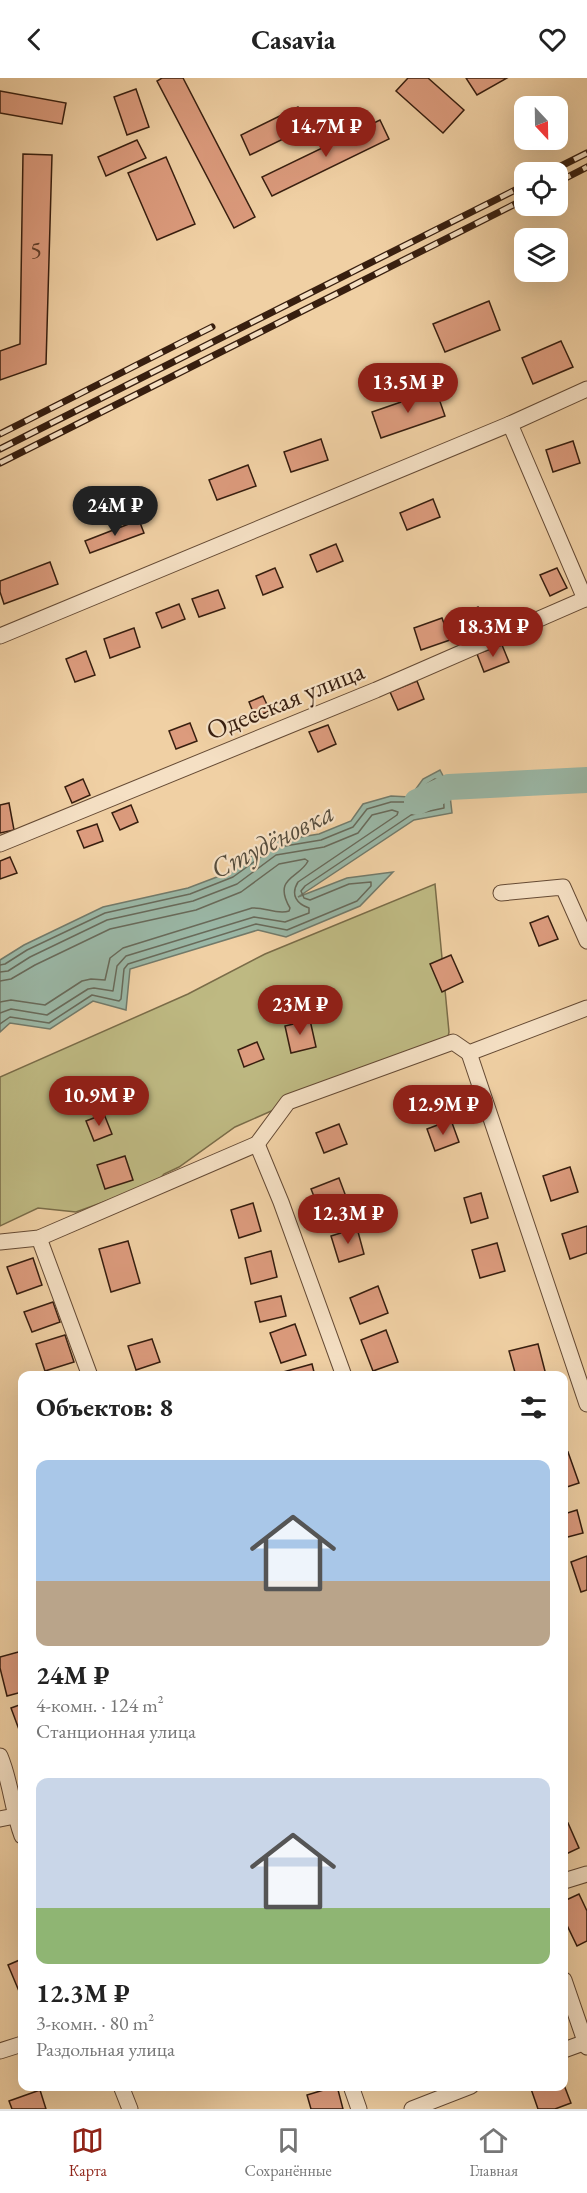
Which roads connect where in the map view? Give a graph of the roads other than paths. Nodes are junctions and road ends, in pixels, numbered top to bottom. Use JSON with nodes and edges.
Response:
{"nodes":[{"id":1,"x":587,"y":389,"type":"edge"},
{"id":2,"x":510,"y":424,"type":"junction"},
{"id":3,"x":586,"y":598,"type":"edge"},
{"id":4,"x":0,"y":636,"type":"edge"},
{"id":5,"x":0,"y":844,"type":"edge"},
{"id":6,"x":501,"y":893,"type":"dead end"},
{"id":7,"x":587,"y":940,"type":"edge"},
{"id":8,"x":587,"y":1008,"type":"edge"},
{"id":9,"x":469,"y":1053,"type":"junction"},
{"id":10,"x":257,"y":1144,"type":"junction"},
{"id":11,"x":39,"y":1238,"type":"junction"},
{"id":12,"x":0,"y":1242,"type":"edge"},
{"id":13,"x":88,"y":1371,"type":"edge"},
{"id":14,"x":342,"y":1371,"type":"edge"},
{"id":15,"x":587,"y":1404,"type":"edge"},
{"id":16,"x":0,"y":1756,"type":"edge"},
{"id":17,"x":8,"y":1818,"type":"edge"},
{"id":18,"x":18,"y":1831,"type":"edge"},
{"id":19,"x":587,"y":1874,"type":"edge"},
{"id":20,"x":568,"y":1880,"type":"edge"},
{"id":21,"x":568,"y":1992,"type":"edge"},
{"id":22,"x":586,"y":2044,"type":"edge"},
{"id":23,"x":18,"y":2045,"type":"edge"},
{"id":24,"x":568,"y":2049,"type":"edge"},
{"id":25,"x":0,"y":2051,"type":"edge"},
{"id":26,"x":123,"y":2091,"type":"edge"},
{"id":27,"x":353,"y":2091,"type":"edge"},
{"id":28,"x":458,"y":2091,"type":"edge"},
{"id":29,"x":129,"y":2109,"type":"edge"},
{"id":30,"x":359,"y":2109,"type":"edge"},
{"id":31,"x":412,"y":2109,"type":"edge"}],
"edges":[{"from":1,"to":2,"type":"street"},
{"from":2,"to":3,"type":"street"},
{"from":2,"to":4,"type":"street"},
{"from":3,"to":5,"type":"street","name":"Одесская улица"},
{"from":6,"to":7,"type":"street"},
{"from":8,"to":9,"type":"street"},
{"from":9,"to":10,"type":"street"},
{"from":9,"to":15,"type":"street"},
{"from":10,"to":11,"type":"street"},
{"from":10,"to":14,"type":"street"},
{"from":11,"to":12,"type":"street"},
{"from":11,"to":13,"type":"street"},
{"from":16,"to":17,"type":"street"},
{"from":17,"to":18,"type":"street"},
{"from":19,"to":20,"type":"street"},
{"from":21,"to":22,"type":"street"},
{"from":22,"to":24,"type":"street"},
{"from":23,"to":25,"type":"street"},
{"from":26,"to":29,"type":"street"},
{"from":27,"to":30,"type":"street"},
{"from":28,"to":31,"type":"street"}]}
